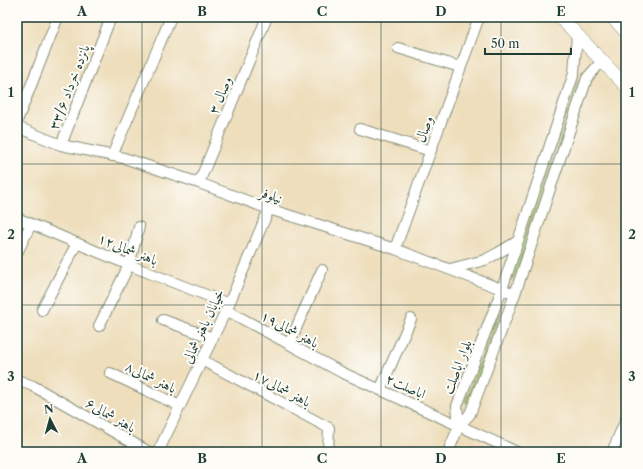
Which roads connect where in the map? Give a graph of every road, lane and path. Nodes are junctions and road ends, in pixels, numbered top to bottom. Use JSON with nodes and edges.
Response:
{"nodes":[{"id":1,"x":58,"y":17,"type":"edge"},
{"id":2,"x":111,"y":17,"type":"edge"},
{"id":3,"x":171,"y":17,"type":"edge"},
{"id":4,"x":266,"y":17,"type":"edge"},
{"id":5,"x":479,"y":17,"type":"edge"},
{"id":6,"x":560,"y":17,"type":"edge"},
{"id":7,"x":615,"y":17,"type":"edge"},
{"id":8,"x":626,"y":29,"type":"edge"},
{"id":9,"x":577,"y":34,"type":"junction"},
{"id":10,"x":398,"y":48,"type":"dead end"},
{"id":11,"x":602,"y":61,"type":"junction"},
{"id":12,"x":460,"y":67,"type":"junction"},
{"id":13,"x":574,"y":73,"type":"junction"},
{"id":14,"x":587,"y":78,"type":"junction"},
{"id":15,"x":626,"y":86,"type":"edge"},
{"id":16,"x":17,"y":121,"type":"edge"},
{"id":17,"x":17,"y":127,"type":"edge"},
{"id":18,"x":360,"y":129,"type":"dead end"},
{"id":19,"x":61,"y":145,"type":"junction"},
{"id":20,"x":431,"y":152,"type":"junction"},
{"id":21,"x":112,"y":156,"type":"junction"},
{"id":22,"x":199,"y":183,"type":"junction"},
{"id":23,"x":269,"y":209,"type":"junction"},
{"id":24,"x":17,"y":218,"type":"edge"},
{"id":25,"x":31,"y":224,"type":"junction"},
{"id":26,"x":139,"y":227,"type":"dead end"},
{"id":27,"x":518,"y":241,"type":"junction"},
{"id":28,"x":77,"y":243,"type":"junction"},
{"id":29,"x":395,"y":249,"type":"junction"},
{"id":30,"x":17,"y":254,"type":"edge"},
{"id":31,"x":129,"y":265,"type":"junction"},
{"id":32,"x":450,"y":269,"type":"junction"},
{"id":33,"x":322,"y":270,"type":"dead end"},
{"id":34,"x":502,"y":289,"type":"junction"},
{"id":35,"x":515,"y":294,"type":"junction"},
{"id":36,"x":228,"y":307,"type":"junction"},
{"id":37,"x":42,"y":310,"type":"dead end"},
{"id":38,"x":411,"y":319,"type":"dead end"},
{"id":39,"x":163,"y":320,"type":"dead end"},
{"id":40,"x":99,"y":326,"type":"dead end"},
{"id":41,"x":213,"y":338,"type":"junction"},
{"id":42,"x":289,"y":344,"type":"junction"},
{"id":43,"x":202,"y":360,"type":"junction"},
{"id":44,"x":341,"y":372,"type":"joint"},
{"id":45,"x":110,"y":373,"type":"dead end"},
{"id":46,"x":17,"y":380,"type":"edge"},
{"id":47,"x":380,"y":390,"type":"junction"},
{"id":48,"x":180,"y":406,"type":"junction"},
{"id":49,"x":626,"y":419,"type":"edge"},
{"id":50,"x":459,"y":426,"type":"junction"},
{"id":51,"x":149,"y":452,"type":"edge"},
{"id":52,"x":158,"y":452,"type":"edge"},
{"id":53,"x":328,"y":452,"type":"edge"},
{"id":54,"x":448,"y":452,"type":"edge"},
{"id":55,"x":517,"y":452,"type":"edge"},
{"id":56,"x":612,"y":452,"type":"edge"}],
"edges":[{"from":1,"to":16,"type":"street"},
{"from":2,"to":19,"type":"street","name":"پانزده خرداد ۳۳/۶"},
{"from":3,"to":21,"type":"street"},
{"from":4,"to":22,"type":"street","name":"وصال ۳"},
{"from":5,"to":12,"type":"street","name":"وصال"},
{"from":6,"to":9,"type":"street"},
{"from":7,"to":8,"type":"highway"},
{"from":9,"to":11,"type":"street"},
{"from":9,"to":13,"type":"street","name":"بلوار اباصلت"},
{"from":10,"to":12,"type":"street"},
{"from":11,"to":14,"type":"street","name":"بلوار اباصلت"},
{"from":11,"to":15,"type":"street"},
{"from":12,"to":20,"type":"street","name":"وصال"},
{"from":13,"to":14,"type":"street"},
{"from":13,"to":27,"type":"street","name":"بلوار اباصلت"},
{"from":14,"to":35,"type":"street","name":"بلوار اباصلت"},
{"from":17,"to":19,"type":"street","name":"نیلوفر"},
{"from":18,"to":20,"type":"street"},
{"from":19,"to":21,"type":"street","name":"نیلوفر"},
{"from":20,"to":29,"type":"street","name":"وصال"},
{"from":21,"to":22,"type":"street","name":"نیلوفر"},
{"from":22,"to":23,"type":"street","name":"نیلوفر"},
{"from":23,"to":29,"type":"street","name":"نیلوفر"},
{"from":23,"to":36,"type":"street","name":"خیابان باهنر شمالی"},
{"from":24,"to":25,"type":"street","name":"باهنر شمالی۱۲"},
{"from":25,"to":28,"type":"street","name":"باهنر شمالی۱۲"},
{"from":25,"to":30,"type":"street"},
{"from":26,"to":31,"type":"street"},
{"from":27,"to":32,"type":"street"},
{"from":27,"to":34,"type":"street","name":"بلوار اباصلت"},
{"from":28,"to":31,"type":"street","name":"باهنر شمالی۱۲"},
{"from":28,"to":37,"type":"street"},
{"from":29,"to":32,"type":"street","name":"نیلوفر"},
{"from":31,"to":36,"type":"street","name":"باهنر شمالی۱۲"},
{"from":31,"to":40,"type":"street"},
{"from":32,"to":34,"type":"street","name":"نیلوفر"},
{"from":33,"to":42,"type":"street"},
{"from":34,"to":35,"type":"street","name":"نیلوفر"},
{"from":34,"to":50,"type":"street","name":"بلوار اباصلت"},
{"from":35,"to":50,"type":"street","name":"بلوار اباصلت"},
{"from":36,"to":41,"type":"street","name":"خیابان باهنر شمالی"},
{"from":36,"to":42,"type":"street","name":"باهنر شمالی۱۹"},
{"from":38,"to":47,"type":"street"},
{"from":39,"to":41,"type":"street"},
{"from":41,"to":43,"type":"street","name":"خیابان باهنر شمالی"},
{"from":42,"to":44,"type":"street","name":"باهنر شمالی۱۹"},
{"from":43,"to":48,"type":"street","name":"خیابان باهنر شمالی"},
{"from":43,"to":53,"type":"street","name":"باهنر شمالی۱۷"},
{"from":44,"to":47,"type":"street","name":"اباصلت۲"},
{"from":45,"to":48,"type":"street","name":"باهنر شمالی۸"},
{"from":46,"to":51,"type":"street","name":"باهنر شمالی۶"},
{"from":47,"to":50,"type":"street","name":"اباصلت۲"},
{"from":48,"to":52,"type":"street","name":"خیابان باهنر شمالی"},
{"from":49,"to":56,"type":"street"},
{"from":50,"to":54,"type":"street"},
{"from":50,"to":55,"type":"street","name":"اباصلت۲"}]}
